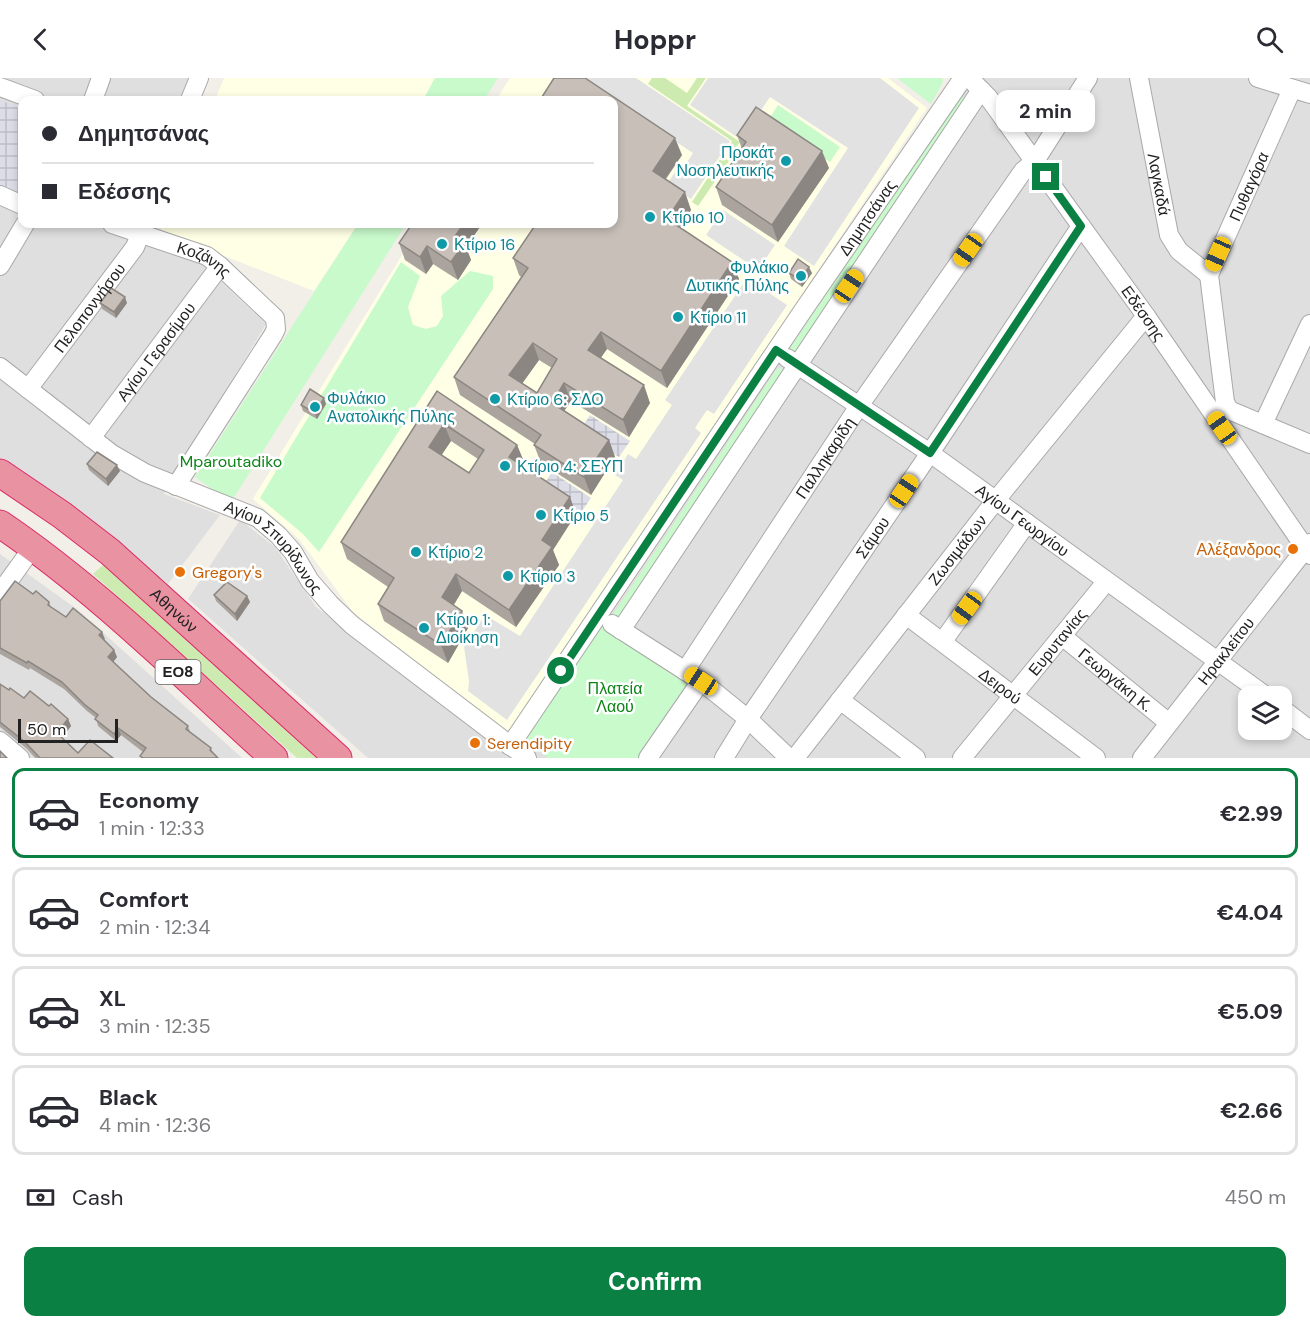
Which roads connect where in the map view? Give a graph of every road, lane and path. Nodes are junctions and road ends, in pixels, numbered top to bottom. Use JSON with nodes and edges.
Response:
{"nodes":[{"id":1,"x":101,"y":78,"type":"edge"},
{"id":2,"x":199,"y":78,"type":"edge"},
{"id":3,"x":963,"y":78,"type":"edge"},
{"id":4,"x":1088,"y":78,"type":"edge"},
{"id":5,"x":1139,"y":78,"type":"edge"},
{"id":6,"x":1257,"y":78,"type":"edge"},
{"id":7,"x":975,"y":84,"type":"edge"},
{"id":8,"x":7,"y":85,"type":"edge"},
{"id":9,"x":1301,"y":91,"type":"edge"},
{"id":10,"x":28,"y":96,"type":"edge"},
{"id":11,"x":94,"y":96,"type":"edge"},
{"id":12,"x":192,"y":96,"type":"edge"},
{"id":13,"x":1035,"y":161,"type":"junction"},
{"id":14,"x":0,"y":195,"type":"edge"},
{"id":15,"x":18,"y":203,"type":"edge"},
{"id":16,"x":1081,"y":226,"type":"junction"},
{"id":17,"x":23,"y":228,"type":"edge"},
{"id":18,"x":142,"y":228,"type":"edge"},
{"id":19,"x":0,"y":266,"type":"edge"},
{"id":20,"x":220,"y":266,"type":"junction"},
{"id":21,"x":1209,"y":275,"type":"junction"},
{"id":22,"x":1146,"y":316,"type":"junction"},
{"id":23,"x":1310,"y":324,"type":"edge"},
{"id":24,"x":776,"y":350,"type":"junction"},
{"id":25,"x":796,"y":365,"type":"junction"},
{"id":26,"x":0,"y":367,"type":"edge"},
{"id":27,"x":28,"y":389,"type":"junction"},
{"id":28,"x":859,"y":406,"type":"junction"},
{"id":29,"x":1221,"y":412,"type":"junction"},
{"id":30,"x":1263,"y":424,"type":"junction"},
{"id":31,"x":91,"y":438,"type":"junction"},
{"id":32,"x":1310,"y":444,"type":"edge"},
{"id":33,"x":930,"y":453,"type":"junction"},
{"id":34,"x":0,"y":473,"type":"edge"},
{"id":35,"x":176,"y":486,"type":"junction"},
{"id":36,"x":996,"y":500,"type":"junction"},
{"id":37,"x":1027,"y":523,"type":"junction"},
{"id":38,"x":0,"y":525,"type":"edge"},
{"id":39,"x":33,"y":547,"type":"junction"},
{"id":40,"x":1308,"y":549,"type":"edge"},
{"id":41,"x":1106,"y":582,"type":"junction"},
{"id":42,"x":0,"y":593,"type":"edge"},
{"id":43,"x":599,"y":614,"type":"junction"},
{"id":44,"x":906,"y":615,"type":"junction"},
{"id":45,"x":621,"y":630,"type":"junction"},
{"id":46,"x":1062,"y":636,"type":"junction"},
{"id":47,"x":943,"y":641,"type":"junction"},
{"id":48,"x":1218,"y":660,"type":"junction"},
{"id":49,"x":685,"y":671,"type":"junction"},
{"id":50,"x":701,"y":681,"type":"junction"},
{"id":51,"x":1253,"y":686,"type":"edge"},
{"id":52,"x":1013,"y":697,"type":"junction"},
{"id":53,"x":840,"y":700,"type":"junction"},
{"id":54,"x":1292,"y":716,"type":"edge"},
{"id":55,"x":748,"y":719,"type":"junction"},
{"id":56,"x":1169,"y":723,"type":"junction"},
{"id":57,"x":1310,"y":729,"type":"edge"},
{"id":58,"x":0,"y":741,"type":"edge"},
{"id":59,"x":510,"y":746,"type":"junction"},
{"id":60,"x":20,"y":758,"type":"edge"},
{"id":61,"x":274,"y":758,"type":"edge"},
{"id":62,"x":338,"y":758,"type":"edge"},
{"id":63,"x":526,"y":758,"type":"edge"},
{"id":64,"x":648,"y":758,"type":"edge"},
{"id":65,"x":724,"y":758,"type":"edge"},
{"id":66,"x":789,"y":758,"type":"edge"},
{"id":67,"x":795,"y":758,"type":"edge"},
{"id":68,"x":916,"y":758,"type":"edge"},
{"id":69,"x":962,"y":758,"type":"edge"},
{"id":70,"x":1096,"y":758,"type":"edge"},
{"id":71,"x":1142,"y":758,"type":"edge"}],
"edges":[{"from":1,"to":11,"type":"street"},
{"from":2,"to":12,"type":"street"},
{"from":3,"to":24,"type":"street","name":"Δημητσάνας"},
{"from":4,"to":13,"type":"street","name":"Παλληκαρίδη"},
{"from":5,"to":21,"type":"street","name":"Λαγκαδά"},
{"from":6,"to":9,"type":"street"},
{"from":7,"to":13,"type":"street","name":"Εδέσσης"},
{"from":7,"to":25,"type":"street","name":"Δημητσάνας"},
{"from":8,"to":10,"type":"street"},
{"from":9,"to":21,"type":"street","name":"Πυθαγόρα"},
{"from":13,"to":16,"type":"street","name":"Εδέσσης"},
{"from":13,"to":28,"type":"street","name":"Παλληκαρίδη"},
{"from":14,"to":15,"type":"street"},
{"from":16,"to":22,"type":"street","name":"Εδέσσης"},
{"from":16,"to":33,"type":"street","name":"Σάμου"},
{"from":17,"to":19,"type":"street"},
{"from":18,"to":20,"type":"street","name":"Κοζάνης"},
{"from":18,"to":27,"type":"street","name":"Πελοποννήσου"},
{"from":20,"to":31,"type":"street","name":"Αγίου Γερασίμου"},
{"from":20,"to":35,"type":"street","name":"Κοζάνης"},
{"from":21,"to":29,"type":"street"},
{"from":22,"to":29,"type":"street","name":"Εδέσσης"},
{"from":22,"to":36,"type":"street","name":"Ζωσιμάδων"},
{"from":23,"to":30,"type":"street"},
{"from":24,"to":25,"type":"street","name":"Αγίου Γεωργίου"},
{"from":24,"to":43,"type":"street","name":"Δημητσάνας"},
{"from":25,"to":28,"type":"street","name":"Αγίου Γεωργίου"},
{"from":25,"to":45,"type":"street","name":"Δημητσάνας"},
{"from":26,"to":27,"type":"street","name":"Αγίου Σπυρίδωνος"},
{"from":27,"to":31,"type":"street","name":"Αγίου Σπυρίδωνος"},
{"from":28,"to":33,"type":"street","name":"Αγίου Γεωργίου"},
{"from":28,"to":49,"type":"street","name":"Παλληκαρίδη"},
{"from":29,"to":30,"type":"street"},
{"from":29,"to":40,"type":"street","name":"Εδέσσης"},
{"from":30,"to":32,"type":"street"},
{"from":31,"to":35,"type":"street","name":"Αγίου Σπυρίδωνος"},
{"from":33,"to":36,"type":"street","name":"Αγίου Γεωργίου"},
{"from":33,"to":55,"type":"street","name":"Σάμου"},
{"from":34,"to":62,"type":"highway","name":"Αθηνών","number":"ΕΟ8"},
{"from":35,"to":59,"type":"street","name":"Αγίου Σπυρίδωνος"},
{"from":36,"to":37,"type":"street","name":"Αγίου Γεωργίου"},
{"from":36,"to":44,"type":"street","name":"Ζωσιμάδων"},
{"from":37,"to":41,"type":"street","name":"Αγίου Γεωργίου"},
{"from":37,"to":47,"type":"street"},
{"from":38,"to":39,"type":"highway","number":"ΕΟ8"},
{"from":39,"to":42,"type":"street"},
{"from":39,"to":61,"type":"highway","number":"ΕΟ8"},
{"from":40,"to":48,"type":"street","name":"Ηρακλείτου"},
{"from":41,"to":46,"type":"street","name":"Ευρυτανίας"},
{"from":41,"to":48,"type":"street","name":"Αγίου Γεωργίου"},
{"from":43,"to":45,"type":"street"},
{"from":43,"to":59,"type":"street","name":"Δημητσάνας"},
{"from":44,"to":47,"type":"street","name":"Δειρού"},
{"from":44,"to":53,"type":"street","name":"Ζωσιμάδων"},
{"from":45,"to":49,"type":"street"},
{"from":46,"to":52,"type":"street","name":"Ευρυτανίας"},
{"from":46,"to":56,"type":"street","name":"Γεωργάκη Κ."},
{"from":47,"to":52,"type":"street","name":"Δειρού"},
{"from":48,"to":51,"type":"street","name":"Αγίου Γεωργίου"},
{"from":48,"to":56,"type":"street","name":"Ηρακλείτου"},
{"from":49,"to":50,"type":"street"},
{"from":50,"to":55,"type":"street"},
{"from":50,"to":64,"type":"street"},
{"from":52,"to":69,"type":"street","name":"Ευρυτανίας"},
{"from":52,"to":70,"type":"street","name":"Δειρού"},
{"from":53,"to":67,"type":"street","name":"Ζωσιμάδων"},
{"from":53,"to":68,"type":"street"},
{"from":54,"to":57,"type":"street"},
{"from":55,"to":65,"type":"street","name":"Σάμου"},
{"from":55,"to":66,"type":"street"},
{"from":56,"to":71,"type":"street","name":"Ηρακλείτου"},
{"from":58,"to":60,"type":"street"},
{"from":59,"to":63,"type":"street","name":"Αγίου Σπυρίδωνος"}]}
